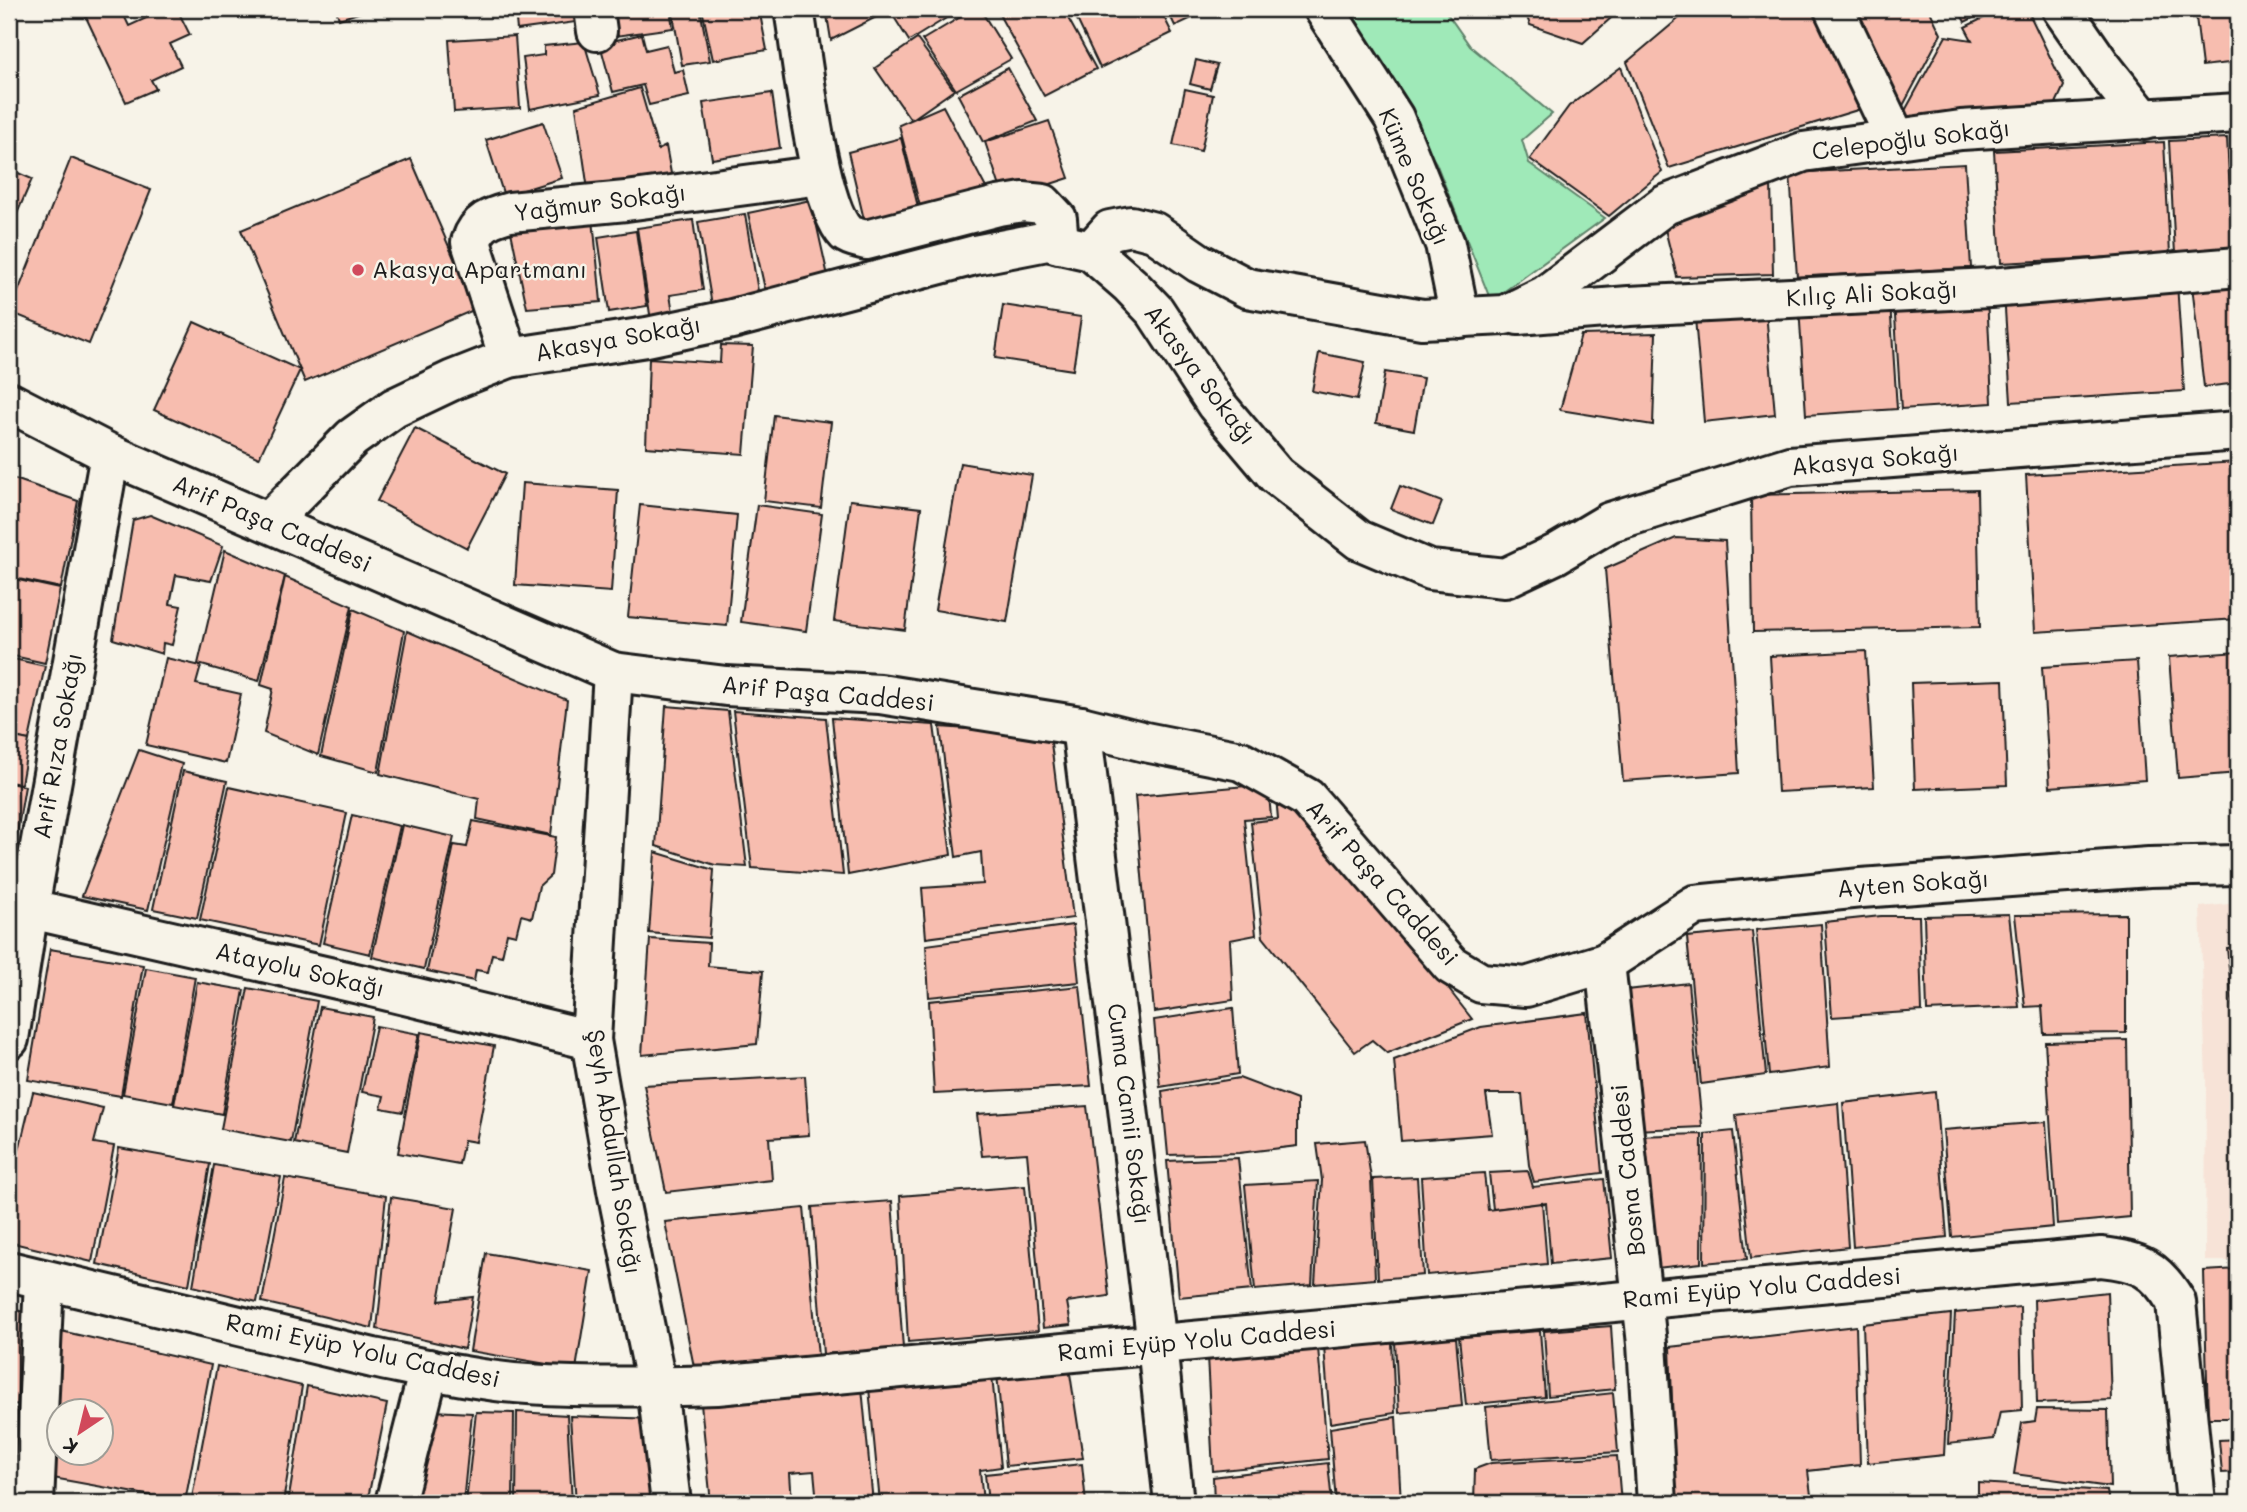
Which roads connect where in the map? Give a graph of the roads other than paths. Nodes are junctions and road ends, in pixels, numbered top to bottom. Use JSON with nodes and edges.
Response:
{"nodes":[{"id":1,"x":794,"y":9,"type":"edge"},
{"id":2,"x":1324,"y":9,"type":"edge"},
{"id":3,"x":1833,"y":9,"type":"edge"},
{"id":4,"x":2062,"y":9,"type":"edge"},
{"id":5,"x":2238,"y":113,"type":"edge"},
{"id":6,"x":2144,"y":120,"type":"junction"},
{"id":7,"x":1895,"y":139,"type":"junction"},
{"id":8,"x":821,"y":175,"type":"junction"},
{"id":9,"x":1075,"y":247,"type":"junction"},
{"id":10,"x":2238,"y":267,"type":"edge"},
{"id":11,"x":1505,"y":315,"type":"junction"},
{"id":12,"x":1460,"y":318,"type":"junction"},
{"id":13,"x":509,"y":358,"type":"junction"},
{"id":14,"x":9,"y":402,"type":"edge"},
{"id":15,"x":2238,"y":432,"type":"edge"},
{"id":16,"x":110,"y":454,"type":"junction"},
{"id":17,"x":269,"y":522,"type":"junction"},
{"id":18,"x":613,"y":673,"type":"junction"},
{"id":19,"x":1081,"y":726,"type":"junction"},
{"id":20,"x":2238,"y":865,"type":"edge"},
{"id":21,"x":19,"y":906,"type":"edge"},
{"id":22,"x":1605,"y":963,"type":"junction"},
{"id":23,"x":9,"y":1039,"type":"edge"},
{"id":24,"x":591,"y":1040,"type":"junction"},
{"id":25,"x":26,"y":1275,"type":"edge"},
{"id":26,"x":1643,"y":1298,"type":"junction"},
{"id":27,"x":1157,"y":1345,"type":"junction"},
{"id":28,"x":429,"y":1369,"type":"junction"},
{"id":29,"x":657,"y":1387,"type":"junction"},
{"id":30,"x":34,"y":1503,"type":"edge"},
{"id":31,"x":395,"y":1503,"type":"edge"},
{"id":32,"x":671,"y":1503,"type":"edge"},
{"id":33,"x":1174,"y":1503,"type":"edge"},
{"id":34,"x":1657,"y":1503,"type":"edge"},
{"id":35,"x":2196,"y":1503,"type":"edge"}],
"edges":[{"from":1,"to":8,"type":"street"},
{"from":2,"to":12,"type":"street","name":"Küme Sokağı"},
{"from":3,"to":7,"type":"street"},
{"from":4,"to":6,"type":"street"},
{"from":5,"to":6,"type":"street","name":"Celepoğlu Sokağı"},
{"from":6,"to":7,"type":"street","name":"Celepoğlu Sokağı"},
{"from":7,"to":11,"type":"street","name":"Celepoğlu Sokağı"},
{"from":8,"to":9,"type":"street"},
{"from":8,"to":13,"type":"street","name":"Yağmur Sokağı"},
{"from":9,"to":12,"type":"street","name":"Celepoğlu Sokağı"},
{"from":9,"to":13,"type":"street","name":"Akasya Sokağı"},
{"from":9,"to":15,"type":"street","name":"Akasya Sokağı"},
{"from":10,"to":11,"type":"street","name":"Kılıç Ali Sokağı"},
{"from":11,"to":12,"type":"street","name":"Celepoğlu Sokağı"},
{"from":13,"to":17,"type":"street","name":"Akasya Sokağı"},
{"from":14,"to":16,"type":"street","name":"Arif Paşa Caddesi"},
{"from":16,"to":17,"type":"street","name":"Arif Paşa Caddesi"},
{"from":16,"to":21,"type":"street","name":"Arif Rıza Sokağı"},
{"from":17,"to":18,"type":"street","name":"Arif Paşa Caddesi"},
{"from":18,"to":19,"type":"street","name":"Arif Paşa Caddesi"},
{"from":18,"to":24,"type":"street","name":"Şeyh Abdullah Sokağı"},
{"from":19,"to":22,"type":"street","name":"Arif Paşa Caddesi"},
{"from":19,"to":27,"type":"street","name":"Cuma Camii Sokağı"},
{"from":20,"to":22,"type":"street","name":"Ayten Sokağı"},
{"from":21,"to":23,"type":"street","name":"Arif Rıza Sokağı"},
{"from":21,"to":24,"type":"street","name":"Atayolu Sokağı"},
{"from":22,"to":26,"type":"street","name":"Bosna Caddesi"},
{"from":24,"to":29,"type":"street","name":"Şeyh Abdullah Sokağı"},
{"from":25,"to":28,"type":"street","name":"Rami Eyüp Yolu Caddesi"},
{"from":25,"to":30,"type":"street"},
{"from":26,"to":27,"type":"street","name":"Rami Eyüp Yolu Caddesi"},
{"from":26,"to":34,"type":"street","name":"Bosna Caddesi"},
{"from":26,"to":35,"type":"street","name":"Rami Eyüp Yolu Caddesi"},
{"from":27,"to":29,"type":"street","name":"Rami Eyüp Yolu Caddesi"},
{"from":27,"to":33,"type":"street","name":"Cuma Camii Sokağı"},
{"from":28,"to":29,"type":"street","name":"Rami Eyüp Yolu Caddesi"},
{"from":28,"to":31,"type":"street"},
{"from":29,"to":32,"type":"street","name":"Şeyh Abdullah Sokağı"}]}
